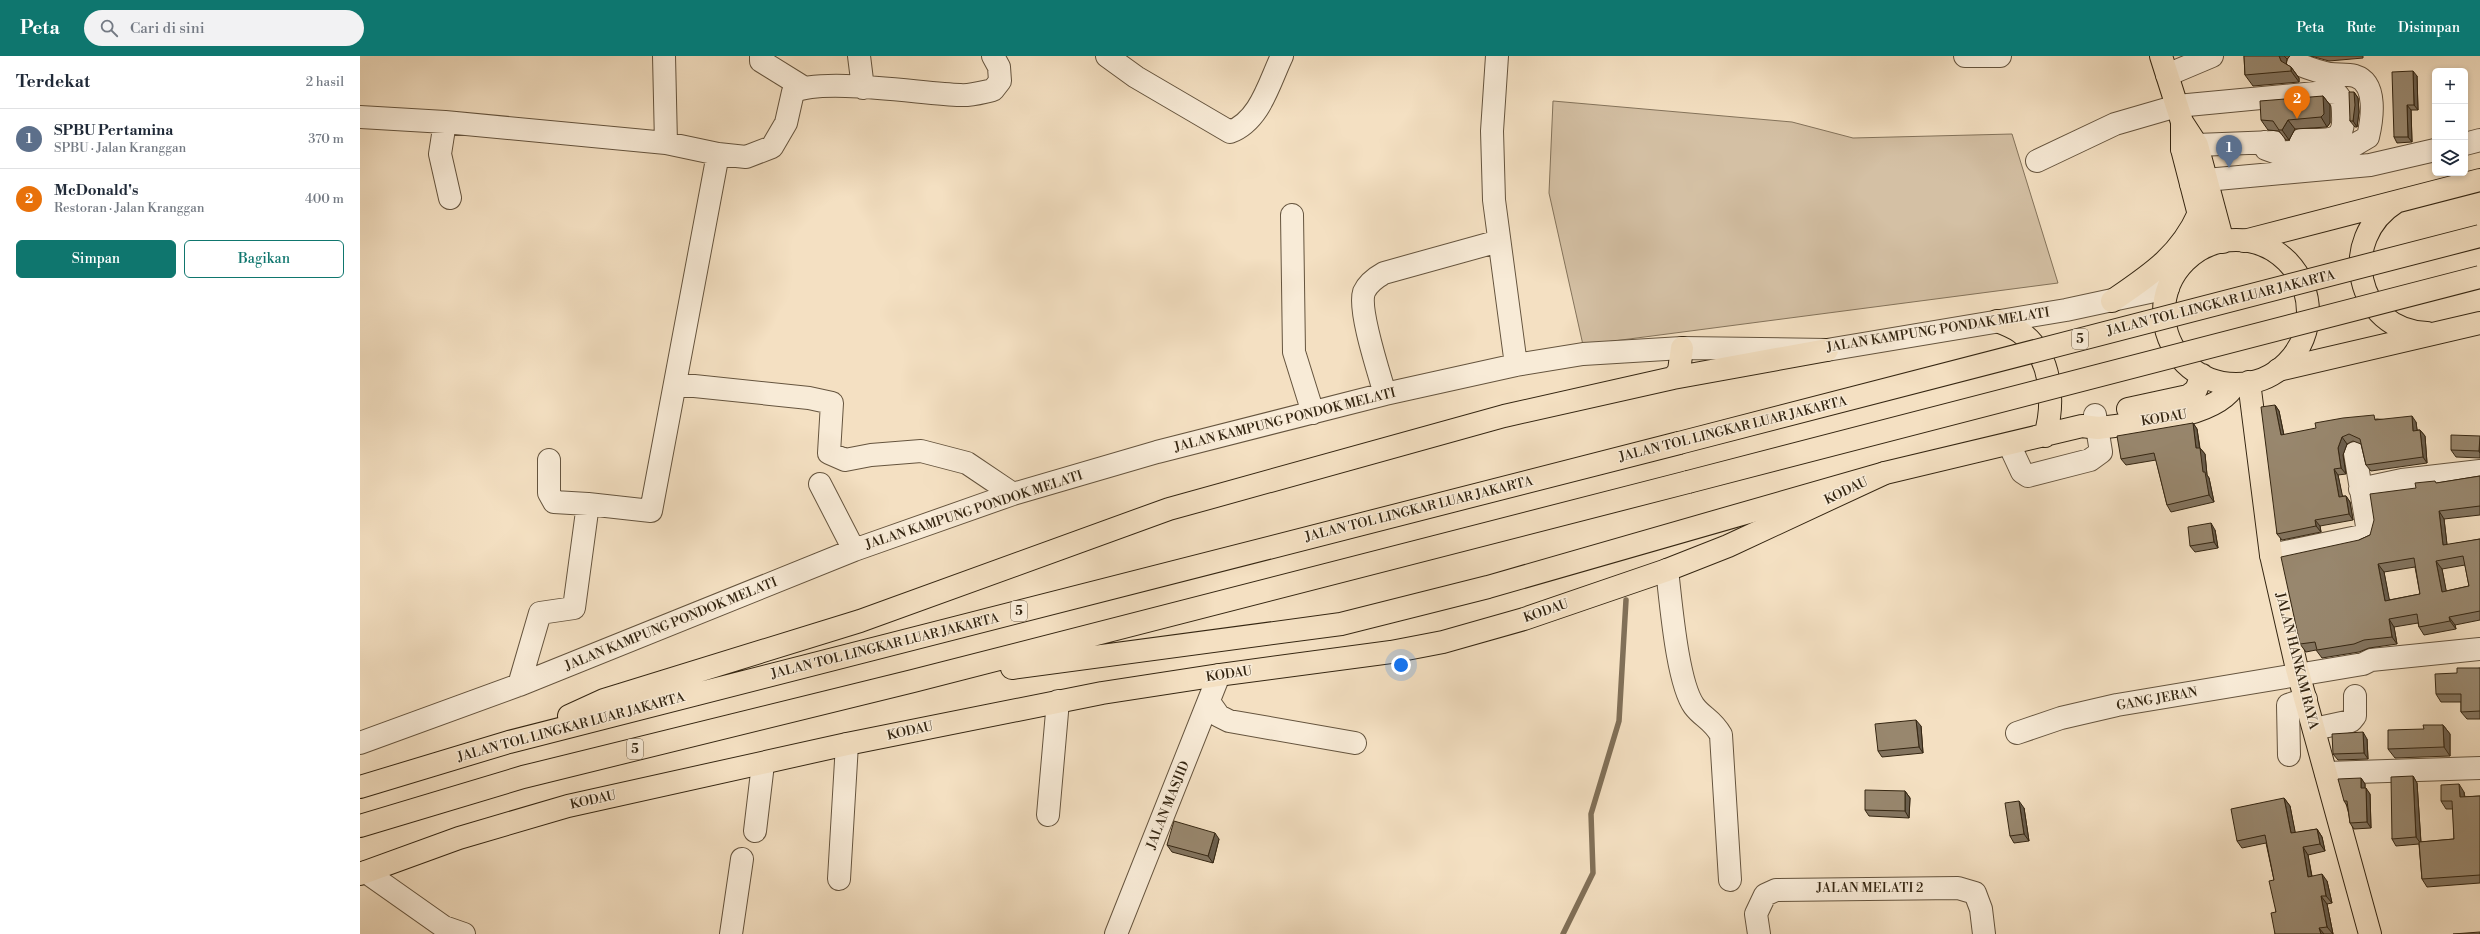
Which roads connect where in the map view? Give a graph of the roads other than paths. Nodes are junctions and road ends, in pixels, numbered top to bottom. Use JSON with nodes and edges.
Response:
{"nodes":[{"id":1,"x":664,"y":56,"type":"edge"},
{"id":2,"x":761,"y":56,"type":"edge"},
{"id":3,"x":859,"y":56,"type":"edge"},
{"id":4,"x":993,"y":56,"type":"edge"},
{"id":5,"x":1107,"y":56,"type":"edge"},
{"id":6,"x":1282,"y":56,"type":"edge"},
{"id":7,"x":1497,"y":56,"type":"edge"},
{"id":8,"x":1965,"y":56,"type":"edge"},
{"id":9,"x":2000,"y":56,"type":"edge"},
{"id":10,"x":2212,"y":56,"type":"edge"},
{"id":11,"x":2298,"y":64,"type":"dead end"},
{"id":12,"x":2164,"y":65,"type":"edge"},
{"id":13,"x":803,"y":87,"type":"junction"},
{"id":14,"x":863,"y":88,"type":"junction"},
{"id":15,"x":2179,"y":114,"type":"junction"},
{"id":16,"x":360,"y":117,"type":"edge"},
{"id":17,"x":445,"y":122,"type":"junction"},
{"id":18,"x":2301,"y":140,"type":"tunnel mouth"},
{"id":19,"x":2480,"y":140,"type":"edge"},
{"id":20,"x":666,"y":143,"type":"junction"},
{"id":21,"x":2468,"y":143,"type":"edge"},
{"id":22,"x":2189,"y":147,"type":"junction"},
{"id":23,"x":2432,"y":151,"type":"edge"},
{"id":24,"x":718,"y":154,"type":"junction"},
{"id":25,"x":2037,"y":161,"type":"dead end"},
{"id":26,"x":2480,"y":180,"type":"edge"},
{"id":27,"x":2199,"y":182,"type":"junction"},
{"id":28,"x":450,"y":198,"type":"dead end"},
{"id":29,"x":2406,"y":198,"type":"junction"},
{"id":30,"x":2199,"y":212,"type":"junction"},
{"id":31,"x":1292,"y":215,"type":"dead end"},
{"id":32,"x":2480,"y":236,"type":"edge"},
{"id":33,"x":1499,"y":241,"type":"junction"},
{"id":34,"x":2244,"y":241,"type":"junction"},
{"id":35,"x":2215,"y":244,"type":"junction"},
{"id":36,"x":2480,"y":277,"type":"edge"},
{"id":37,"x":2168,"y":288,"type":"junction"},
{"id":38,"x":2103,"y":302,"type":"junction"},
{"id":39,"x":1998,"y":320,"type":"junction"},
{"id":40,"x":2480,"y":323,"type":"edge"},
{"id":41,"x":2437,"y":333,"type":"junction"},
{"id":42,"x":1682,"y":348,"type":"junction"},
{"id":43,"x":2298,"y":348,"type":"junction"},
{"id":44,"x":1827,"y":350,"type":"junction"},
{"id":45,"x":2337,"y":357,"type":"junction"},
{"id":46,"x":1516,"y":365,"type":"junction"},
{"id":47,"x":2278,"y":370,"type":"junction"},
{"id":48,"x":2202,"y":375,"type":"junction"},
{"id":49,"x":1673,"y":378,"type":"junction"},
{"id":50,"x":2242,"y":383,"type":"junction"},
{"id":51,"x":675,"y":384,"type":"junction"},
{"id":52,"x":1385,"y":394,"type":"junction"},
{"id":53,"x":1313,"y":413,"type":"junction"},
{"id":54,"x":2139,"y":415,"type":"junction"},
{"id":55,"x":2098,"y":422,"type":"junction"},
{"id":56,"x":2045,"y":436,"type":"junction"},
{"id":57,"x":2010,"y":444,"type":"junction"},
{"id":58,"x":2355,"y":453,"type":"dead end"},
{"id":59,"x":550,"y":460,"type":"dead end"},
{"id":60,"x":2480,"y":471,"type":"edge"},
{"id":61,"x":1885,"y":473,"type":"junction"},
{"id":62,"x":820,"y":484,"type":"dead end"},
{"id":63,"x":2360,"y":489,"type":"junction"},
{"id":64,"x":1013,"y":494,"type":"junction"},
{"id":65,"x":588,"y":504,"type":"junction"},
{"id":66,"x":854,"y":550,"type":"junction"},
{"id":67,"x":2271,"y":555,"type":"junction"},
{"id":68,"x":1667,"y":570,"type":"junction"},
{"id":69,"x":2480,"y":649,"type":"edge"},
{"id":70,"x":2298,"y":672,"type":"junction"},
{"id":71,"x":1219,"y":675,"type":"junction"},
{"id":72,"x":913,"y":681,"type":"junction"},
{"id":73,"x":519,"y":685,"type":"junction"},
{"id":74,"x":2355,"y":696,"type":"dead end"},
{"id":75,"x":2306,"y":699,"type":"junction"},
{"id":76,"x":1058,"y":701,"type":"junction"},
{"id":77,"x":1209,"y":702,"type":"junction"},
{"id":78,"x":2314,"y":729,"type":"junction"},
{"id":79,"x":2017,"y":733,"type":"dead end"},
{"id":80,"x":509,"y":742,"type":"junction"},
{"id":81,"x":360,"y":743,"type":"edge"},
{"id":82,"x":1355,"y":743,"type":"dead end"},
{"id":83,"x":848,"y":744,"type":"junction"},
{"id":84,"x":2289,"y":755,"type":"dead end"},
{"id":85,"x":763,"y":764,"type":"junction"},
{"id":86,"x":2480,"y":768,"type":"edge"},
{"id":87,"x":2326,"y":773,"type":"junction"},
{"id":88,"x":360,"y":786,"type":"edge"},
{"id":89,"x":1048,"y":815,"type":"dead end"},
{"id":90,"x":360,"y":826,"type":"edge"},
{"id":91,"x":755,"y":832,"type":"dead end"},
{"id":92,"x":742,"y":859,"type":"dead end"},
{"id":93,"x":363,"y":873,"type":"edge"},
{"id":94,"x":839,"y":879,"type":"dead end"},
{"id":95,"x":1730,"y":880,"type":"dead end"},
{"id":96,"x":449,"y":932,"type":"edge"},
{"id":97,"x":731,"y":934,"type":"edge"},
{"id":98,"x":1116,"y":934,"type":"edge"},
{"id":99,"x":1759,"y":934,"type":"edge"},
{"id":100,"x":1984,"y":934,"type":"edge"},
{"id":101,"x":2370,"y":934,"type":"edge"}],
"edges":[{"from":1,"to":20,"type":"street"},
{"from":2,"to":13,"type":"street"},
{"from":3,"to":14,"type":"street"},
{"from":4,"to":14,"type":"street"},
{"from":5,"to":6,"type":"street"},
{"from":7,"to":33,"type":"street"},
{"from":8,"to":9,"type":"street"},
{"from":10,"to":12,"type":"street"},
{"from":11,"to":22,"type":"street"},
{"from":12,"to":15,"type":"main road"},
{"from":13,"to":14,"type":"street"},
{"from":13,"to":24,"type":"street"},
{"from":15,"to":18,"type":"street"},
{"from":15,"to":22,"type":"main road"},
{"from":15,"to":25,"type":"street"},
{"from":16,"to":17,"type":"street"},
{"from":17,"to":20,"type":"street"},
{"from":17,"to":28,"type":"street"},
{"from":19,"to":21,"type":"street"},
{"from":20,"to":24,"type":"street"},
{"from":22,"to":27,"type":"main road"},
{"from":23,"to":27,"type":"street"},
{"from":24,"to":51,"type":"street"},
{"from":26,"to":29,"type":"main road"},
{"from":27,"to":30,"type":"main road"},
{"from":27,"to":35,"type":"main road"},
{"from":29,"to":34,"type":"main road"},
{"from":29,"to":41,"type":"main road"},
{"from":30,"to":35,"type":"main road"},
{"from":30,"to":38,"type":"main road"},
{"from":31,"to":53,"type":"street"},
{"from":32,"to":80,"type":"main road","name":"JALAN TOL LINGKAR LUAR JAKARTA","number":"5","bridge":true},
{"from":33,"to":46,"type":"street"},
{"from":33,"to":52,"type":"street"},
{"from":34,"to":35,"type":"main road"},
{"from":34,"to":43,"type":"main road"},
{"from":35,"to":37,"type":"main road"},
{"from":36,"to":72,"type":"main road","number":"5","bridge":true},
{"from":37,"to":38,"type":"street","name":"JALAN KAMPUNG PONDAK MELATI"},
{"from":37,"to":48,"type":"main road"},
{"from":38,"to":39,"type":"street","name":"JALAN KAMPUNG PONDAK MELATI"},
{"from":39,"to":44,"type":"street","name":"JALAN KAMPUNG PONDAK MELATI"},
{"from":39,"to":56,"type":"main road"},
{"from":40,"to":41,"type":"main road"},
{"from":41,"to":45,"type":"main road"},
{"from":42,"to":44,"type":"street","name":"JALAN KAMPUNG PONDAK MELATI"},
{"from":42,"to":46,"type":"street","name":"JALAN KAMPUNG PONDOK MELATI"},
{"from":42,"to":49,"type":"main road"},
{"from":43,"to":45,"type":"main road"},
{"from":43,"to":47,"type":"main road"},
{"from":44,"to":49,"type":"main road"},
{"from":45,"to":47,"type":"main road"},
{"from":46,"to":52,"type":"street","name":"JALAN KAMPUNG PONDOK MELATI"},
{"from":47,"to":50,"type":"main road"},
{"from":48,"to":50,"type":"main road"},
{"from":48,"to":54,"type":"main road","name":"KODAU"},
{"from":49,"to":80,"type":"main road"},
{"from":50,"to":54,"type":"main road","name":"KODAU"},
{"from":50,"to":67,"type":"main road","name":"JALAN HANKAM RAYA"},
{"from":51,"to":64,"type":"street"},
{"from":51,"to":65,"type":"street"},
{"from":52,"to":53,"type":"street","name":"JALAN KAMPUNG PONDOK MELATI"},
{"from":53,"to":64,"type":"street","name":"JALAN KAMPUNG PONDOK MELATI"},
{"from":54,"to":55,"type":"main road","name":"KODAU"},
{"from":55,"to":56,"type":"main road","name":"KODAU"},
{"from":55,"to":57,"type":"street"},
{"from":56,"to":57,"type":"main road","name":"KODAU"},
{"from":57,"to":61,"type":"main road","name":"KODAU"},
{"from":58,"to":63,"type":"street"},
{"from":59,"to":65,"type":"street"},
{"from":60,"to":63,"type":"street"},
{"from":61,"to":68,"type":"main road","name":"KODAU"},
{"from":61,"to":72,"type":"main road"},
{"from":62,"to":66,"type":"street"},
{"from":63,"to":67,"type":"street"},
{"from":64,"to":66,"type":"street","name":"JALAN KAMPUNG PONDOK MELATI"},
{"from":65,"to":73,"type":"street"},
{"from":66,"to":73,"type":"street","name":"JALAN KAMPUNG PONDOK MELATI"},
{"from":67,"to":70,"type":"main road","name":"JALAN HANKAM RAYA"},
{"from":68,"to":71,"type":"main road","name":"KODAU"},
{"from":68,"to":95,"type":"street"},
{"from":69,"to":70,"type":"street","name":"GANG JERAN"},
{"from":70,"to":75,"type":"main road","name":"JALAN HANKAM RAYA"},
{"from":70,"to":79,"type":"street","name":"GANG JERAN"},
{"from":71,"to":76,"type":"main road","name":"KODAU"},
{"from":71,"to":77,"type":"street","name":"JALAN MASJID"},
{"from":72,"to":90,"type":"main road","number":"5"},
{"from":73,"to":81,"type":"street","name":"JALAN KAMPUNG PONDOK MELATI"},
{"from":74,"to":78,"type":"street"},
{"from":75,"to":78,"type":"main road","name":"JALAN HANKAM RAYA"},
{"from":75,"to":84,"type":"street"},
{"from":76,"to":83,"type":"main road","name":"KODAU"},
{"from":76,"to":89,"type":"street"},
{"from":77,"to":82,"type":"street"},
{"from":77,"to":98,"type":"street","name":"JALAN MASJID"},
{"from":78,"to":87,"type":"main road","name":"JALAN HANKAM RAYA"},
{"from":80,"to":88,"type":"main road","name":"JALAN TOL LINGKAR LUAR JAKARTA","number":"5"},
{"from":83,"to":85,"type":"main road","name":"KODAU"},
{"from":83,"to":94,"type":"street"},
{"from":85,"to":91,"type":"street"},
{"from":85,"to":93,"type":"main road","name":"KODAU"},
{"from":86,"to":87,"type":"street"},
{"from":87,"to":101,"type":"main road","name":"JALAN HANKAM RAYA"},
{"from":92,"to":97,"type":"street"},
{"from":93,"to":96,"type":"street"},
{"from":99,"to":100,"type":"street","name":"JALAN MELATI 2"}]}
